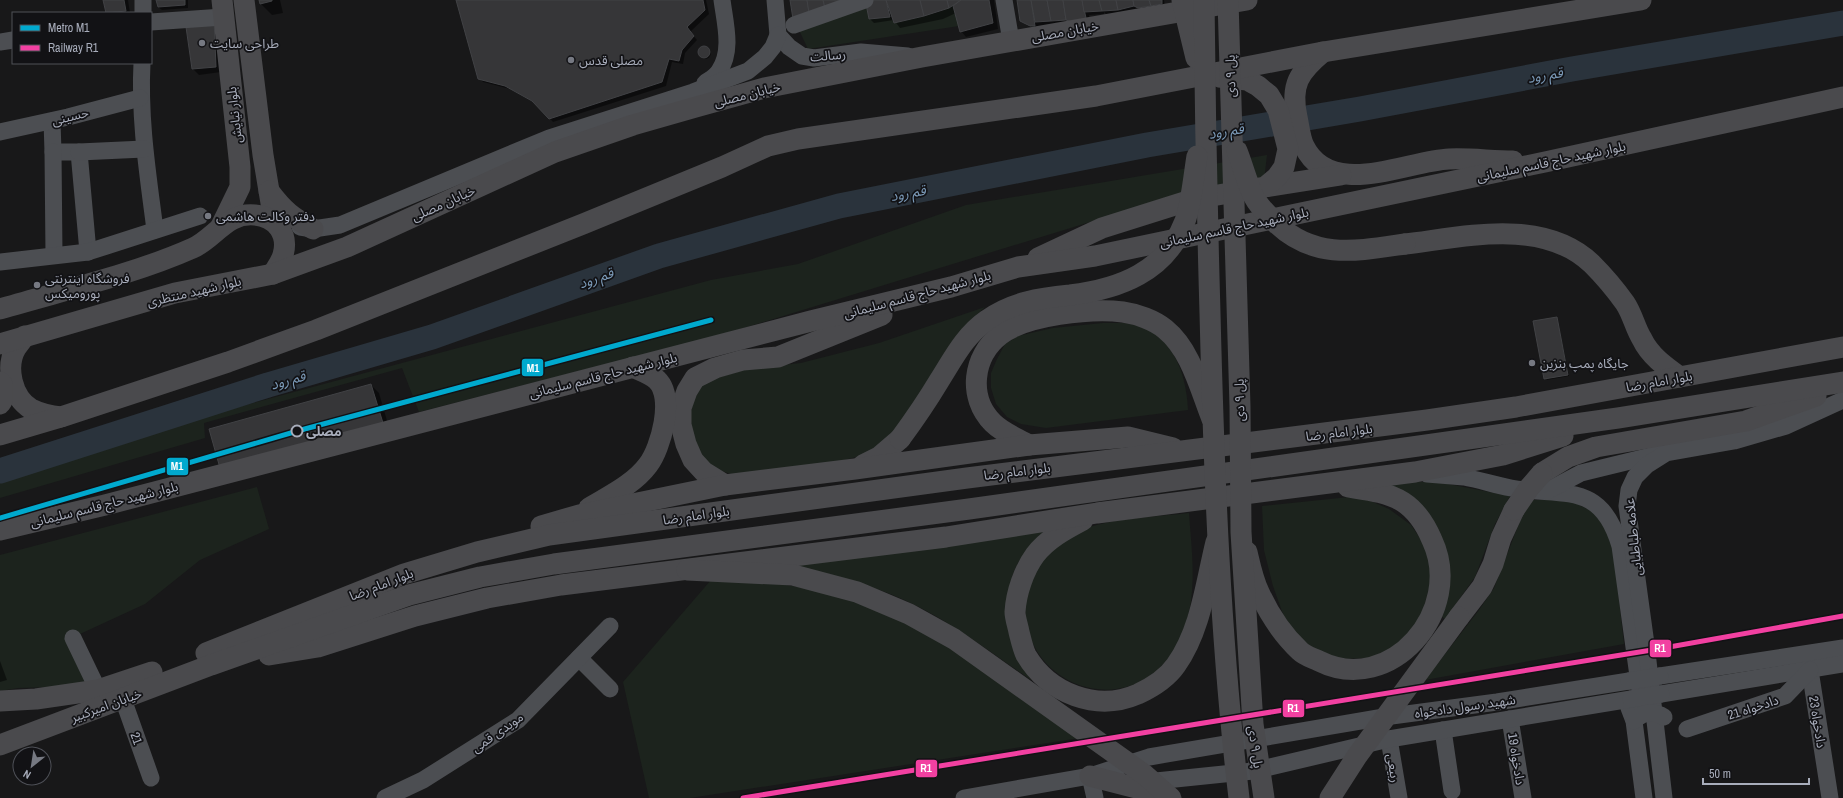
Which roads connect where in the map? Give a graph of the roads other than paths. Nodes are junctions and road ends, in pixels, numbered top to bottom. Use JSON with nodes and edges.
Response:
{"nodes":[{"id":1,"x":143,"y":0,"type":"edge"},
{"id":2,"x":244,"y":0,"type":"edge"},
{"id":3,"x":722,"y":0,"type":"edge"},
{"id":4,"x":775,"y":0,"type":"edge"},
{"id":5,"x":865,"y":0,"type":"edge"},
{"id":6,"x":1004,"y":0,"type":"edge"},
{"id":7,"x":1182,"y":0,"type":"edge"},
{"id":8,"x":1204,"y":0,"type":"edge"},
{"id":9,"x":1641,"y":0,"type":"edge"},
{"id":10,"x":1234,"y":1,"type":"edge"},
{"id":11,"x":222,"y":8,"type":"edge"},
{"id":12,"x":143,"y":12,"type":"edge"},
{"id":13,"x":152,"y":22,"type":"edge"},
{"id":14,"x":794,"y":25,"type":"dead end"},
{"id":15,"x":778,"y":32,"type":"junction"},
{"id":16,"x":12,"y":40,"type":"edge"},
{"id":17,"x":1011,"y":41,"type":"junction"},
{"id":18,"x":0,"y":42,"type":"edge"},
{"id":19,"x":1323,"y":52,"type":"junction"},
{"id":20,"x":922,"y":57,"type":"junction"},
{"id":21,"x":142,"y":64,"type":"edge"},
{"id":22,"x":1194,"y":76,"type":"junction"},
{"id":23,"x":693,"y":92,"type":"junction"},
{"id":24,"x":1843,"y":97,"type":"edge"},
{"id":25,"x":140,"y":98,"type":"junction"},
{"id":26,"x":1205,"y":101,"type":"junction"},
{"id":27,"x":1286,"y":109,"type":"junction"},
{"id":28,"x":52,"y":121,"type":"junction"},
{"id":29,"x":0,"y":132,"type":"edge"},
{"id":30,"x":1231,"y":134,"type":"junction"},
{"id":31,"x":1296,"y":147,"type":"junction"},
{"id":32,"x":144,"y":149,"type":"junction"},
{"id":33,"x":53,"y":152,"type":"junction"},
{"id":34,"x":79,"y":152,"type":"junction"},
{"id":35,"x":1545,"y":162,"type":"junction"},
{"id":36,"x":1343,"y":175,"type":"junction"},
{"id":37,"x":1265,"y":186,"type":"junction"},
{"id":38,"x":268,"y":189,"type":"junction"},
{"id":39,"x":200,"y":216,"type":"dead end"},
{"id":40,"x":276,"y":223,"type":"junction"},
{"id":41,"x":221,"y":226,"type":"junction"},
{"id":42,"x":313,"y":229,"type":"junction"},
{"id":43,"x":155,"y":230,"type":"junction"},
{"id":44,"x":88,"y":252,"type":"junction"},
{"id":45,"x":54,"y":255,"type":"junction"},
{"id":46,"x":0,"y":262,"type":"edge"},
{"id":47,"x":1018,"y":267,"type":"junction"},
{"id":48,"x":273,"y":274,"type":"junction"},
{"id":49,"x":951,"y":287,"type":"junction"},
{"id":50,"x":0,"y":309,"type":"edge"},
{"id":51,"x":26,"y":336,"type":"junction"},
{"id":52,"x":0,"y":344,"type":"edge"},
{"id":53,"x":1843,"y":347,"type":"edge"},
{"id":54,"x":633,"y":367,"type":"junction"},
{"id":55,"x":1680,"y":377,"type":"junction"},
{"id":56,"x":0,"y":382,"type":"edge"},
{"id":57,"x":1843,"y":382,"type":"edge"},
{"id":58,"x":1843,"y":386,"type":"edge"},
{"id":59,"x":1843,"y":400,"type":"edge"},
{"id":60,"x":0,"y":404,"type":"edge"},
{"id":61,"x":61,"y":417,"type":"junction"},
{"id":62,"x":1618,"y":418,"type":"junction"},
{"id":63,"x":1212,"y":420,"type":"junction"},
{"id":64,"x":0,"y":435,"type":"edge"},
{"id":65,"x":1029,"y":445,"type":"junction"},
{"id":66,"x":1183,"y":450,"type":"junction"},
{"id":67,"x":1666,"y":453,"type":"junction"},
{"id":68,"x":855,"y":469,"type":"junction"},
{"id":69,"x":1415,"y":472,"type":"junction"},
{"id":70,"x":1545,"y":482,"type":"junction"},
{"id":71,"x":1330,"y":483,"type":"junction"},
{"id":72,"x":725,"y":485,"type":"junction"},
{"id":73,"x":1097,"y":513,"type":"junction"},
{"id":74,"x":579,"y":515,"type":"junction"},
{"id":75,"x":0,"y":530,"type":"edge"},
{"id":76,"x":1241,"y":532,"type":"junction"},
{"id":77,"x":1217,"y":535,"type":"junction"},
{"id":78,"x":477,"y":552,"type":"junction"},
{"id":79,"x":687,"y":570,"type":"junction"},
{"id":80,"x":610,"y":626,"type":"dead end"},
{"id":81,"x":73,"y":638,"type":"dead end"},
{"id":82,"x":1843,"y":648,"type":"edge"},
{"id":83,"x":579,"y":658,"type":"junction"},
{"id":84,"x":209,"y":659,"type":"junction"},
{"id":85,"x":1843,"y":664,"type":"edge"},
{"id":86,"x":1810,"y":670,"type":"junction"},
{"id":87,"x":610,"y":688,"type":"dead end"},
{"id":88,"x":98,"y":690,"type":"junction"},
{"id":89,"x":1664,"y":694,"type":"junction"},
{"id":90,"x":123,"y":699,"type":"junction"},
{"id":91,"x":1628,"y":700,"type":"junction"},
{"id":92,"x":0,"y":702,"type":"edge"},
{"id":93,"x":1497,"y":702,"type":"junction"},
{"id":94,"x":1664,"y":717,"type":"junction"},
{"id":95,"x":1505,"y":720,"type":"junction"},
{"id":96,"x":1634,"y":721,"type":"junction"},
{"id":97,"x":1687,"y":729,"type":"dead end"},
{"id":98,"x":1443,"y":730,"type":"junction"},
{"id":99,"x":6,"y":739,"type":"edge"},
{"id":100,"x":1380,"y":741,"type":"junction"},
{"id":101,"x":1090,"y":776,"type":"junction"},
{"id":102,"x":151,"y":778,"type":"dead end"},
{"id":103,"x":1452,"y":791,"type":"dead end"},
{"id":104,"x":385,"y":798,"type":"edge"},
{"id":105,"x":964,"y":798,"type":"edge"},
{"id":106,"x":1095,"y":798,"type":"edge"},
{"id":107,"x":1157,"y":798,"type":"edge"},
{"id":108,"x":1171,"y":798,"type":"edge"},
{"id":109,"x":1239,"y":798,"type":"edge"},
{"id":110,"x":1264,"y":798,"type":"edge"},
{"id":111,"x":1330,"y":798,"type":"edge"},
{"id":112,"x":1342,"y":798,"type":"edge"},
{"id":113,"x":1399,"y":798,"type":"edge"},
{"id":114,"x":1523,"y":798,"type":"edge"},
{"id":115,"x":1644,"y":798,"type":"edge"},
{"id":116,"x":1655,"y":798,"type":"edge"},
{"id":117,"x":1664,"y":798,"type":"edge"},
{"id":118,"x":1672,"y":798,"type":"edge"},
{"id":119,"x":1830,"y":798,"type":"edge"}],
"edges":[{"from":1,"to":12,"type":"street"},
{"from":2,"to":38,"type":"main road","name":"بلوار نیایش"},
{"from":3,"to":23,"type":"street"},
{"from":4,"to":15,"type":"street"},
{"from":5,"to":14,"type":"street"},
{"from":6,"to":17,"type":"street"},
{"from":7,"to":26,"type":"main road","bridge":true},
{"from":8,"to":26,"type":"main road","name":"پل ۹ دی","bridge":true},
{"from":9,"to":19,"type":"main road"},
{"from":10,"to":17,"type":"main road","name":"خیابان مصلی"},
{"from":10,"to":30,"type":"main road","name":"پل ۹ دی","bridge":true},
{"from":11,"to":13,"type":"street"},
{"from":11,"to":41,"type":"main road","name":"بلوار نیایش"},
{"from":15,"to":20,"type":"street","name":"رسالت"},
{"from":15,"to":23,"type":"street","name":"خیابان مصلی"},
{"from":16,"to":18,"type":"street"},
{"from":17,"to":20,"type":"main road","name":"خیابان مصلی"},
{"from":19,"to":22,"type":"main road"},
{"from":19,"to":27,"type":"main road"},
{"from":20,"to":48,"type":"main road","name":"خیابان مصلی"},
{"from":21,"to":25,"type":"street"},
{"from":22,"to":27,"type":"main road"},
{"from":22,"to":61,"type":"main road"},
{"from":23,"to":42,"type":"street","name":"خیابان مصلی"},
{"from":24,"to":35,"type":"main road","name":"بلوار شهید حاج قاسم سلیمانی"},
{"from":25,"to":28,"type":"street","name":"حسینی"},
{"from":25,"to":32,"type":"street"},
{"from":26,"to":63,"type":"main road","name":"پل ۹ دی","bridge":true},
{"from":26,"to":68,"type":"main road","bridge":true},
{"from":27,"to":31,"type":"main road"},
{"from":28,"to":29,"type":"street","name":"حسینی"},
{"from":28,"to":33,"type":"street"},
{"from":30,"to":55,"type":"main road","bridge":true},
{"from":30,"to":76,"type":"main road","name":"پل ۹ دی","bridge":true},
{"from":31,"to":36,"type":"main road"},
{"from":31,"to":37,"type":"main road"},
{"from":32,"to":34,"type":"street"},
{"from":32,"to":43,"type":"street"},
{"from":33,"to":34,"type":"street"},
{"from":33,"to":45,"type":"street"},
{"from":34,"to":44,"type":"street"},
{"from":35,"to":36,"type":"main road"},
{"from":35,"to":47,"type":"main road","name":"بلوار شهید حاج قاسم سلیمانی"},
{"from":36,"to":37,"type":"main road"},
{"from":37,"to":47,"type":"main road"},
{"from":38,"to":40,"type":"main road","name":"بلوار نیایش"},
{"from":38,"to":42,"type":"main road"},
{"from":39,"to":43,"type":"street"},
{"from":40,"to":41,"type":"main road"},
{"from":40,"to":42,"type":"street","name":"خیابان مصلی"},
{"from":40,"to":48,"type":"main road","name":"بلوار نیایش"},
{"from":41,"to":50,"type":"main road"},
{"from":43,"to":44,"type":"street"},
{"from":44,"to":45,"type":"street"},
{"from":45,"to":46,"type":"street"},
{"from":47,"to":49,"type":"main road","name":"بلوار شهید حاج قاسم سلیمانی"},
{"from":48,"to":51,"type":"main road","name":"بلوار شهید منتظری"},
{"from":49,"to":54,"type":"main road","name":"بلوار شهید حاج قاسم سلیمانی"},
{"from":49,"to":72,"type":"main road"},
{"from":51,"to":52,"type":"main road","name":"بلوار شهید منتظری"},
{"from":51,"to":61,"type":"main road"},
{"from":53,"to":55,"type":"main road","name":"بلوار امام رضا"},
{"from":54,"to":74,"type":"main road"},
{"from":54,"to":75,"type":"main road","name":"بلوار شهید حاج قاسم سلیمانی"},
{"from":55,"to":66,"type":"main road","name":"بلوار امام رضا"},
{"from":56,"to":60,"type":"main road"},
{"from":57,"to":62,"type":"main road","name":"بلوار امام رضا"},
{"from":58,"to":70,"type":"main road"},
{"from":59,"to":67,"type":"street","name":"علامه طباطبایی"},
{"from":61,"to":64,"type":"main road"},
{"from":62,"to":69,"type":"main road"},
{"from":62,"to":84,"type":"main road","name":"بلوار امام رضا"},
{"from":63,"to":65,"type":"main road"},
{"from":63,"to":77,"type":"main road","name":"پل ۹ دی","bridge":true},
{"from":65,"to":66,"type":"main road"},
{"from":65,"to":68,"type":"main road"},
{"from":66,"to":78,"type":"main road","name":"بلوار امام رضا"},
{"from":67,"to":70,"type":"street"},
{"from":67,"to":117,"type":"street","name":"علامه طباطبایی"},
{"from":68,"to":72,"type":"main road"},
{"from":69,"to":70,"type":"street","name":"علامه طباطبایی"},
{"from":69,"to":71,"type":"main road"},
{"from":70,"to":111,"type":"main road","bridge":true},
{"from":70,"to":116,"type":"street","name":"علامه طباطبایی"},
{"from":71,"to":73,"type":"main road"},
{"from":71,"to":76,"type":"main road","bridge":true},
{"from":72,"to":74,"type":"main road"},
{"from":73,"to":77,"type":"main road"},
{"from":73,"to":79,"type":"main road"},
{"from":74,"to":78,"type":"main road"},
{"from":76,"to":110,"type":"main road","name":"پل ۹ دی","bridge":true},
{"from":77,"to":109,"type":"main road","name":"پل ۹ دی","bridge":true},
{"from":78,"to":84,"type":"main road","name":"بلوار امام رضا"},
{"from":79,"to":84,"type":"main road"},
{"from":79,"to":108,"type":"main road","bridge":true},
{"from":80,"to":83,"type":"street","name":"مویدی قمی"},
{"from":81,"to":88,"type":"street"},
{"from":82,"to":93,"type":"street","name":"شهید رسول دادخواه","bridge":true},
{"from":83,"to":87,"type":"street"},
{"from":83,"to":104,"type":"street","name":"مویدی قمی"},
{"from":84,"to":88,"type":"main road","name":"خیابان امیرکبیر"},
{"from":84,"to":90,"type":"main road","name":"خیابان امیرکبیر"},
{"from":85,"to":86,"type":"street","name":"شهید رسول دادخواه"},
{"from":86,"to":89,"type":"street","name":"شهید رسول دادخواه"},
{"from":86,"to":97,"type":"street","name":"دادخواه 21"},
{"from":86,"to":119,"type":"street","name":"دادخواه 23"},
{"from":88,"to":92,"type":"main road","name":"خیابان امیرکبیر"},
{"from":89,"to":91,"type":"street","name":"شهید رسول دادخواه","bridge":true},
{"from":89,"to":94,"type":"street"},
{"from":90,"to":99,"type":"main road","name":"خیابان امیرکبیر"},
{"from":90,"to":102,"type":"street","name":"21"},
{"from":91,"to":95,"type":"street","name":"شهید رسول دادخواه"},
{"from":91,"to":96,"type":"street"},
{"from":93,"to":95,"type":"street","name":"دادخواه 19"},
{"from":93,"to":101,"type":"street","name":"شهید رسول دادخواه"},
{"from":94,"to":96,"type":"street","bridge":true},
{"from":94,"to":118,"type":"street"},
{"from":95,"to":98,"type":"street","name":"شهید رسول دادخواه"},
{"from":95,"to":114,"type":"street","name":"دادخواه 19"},
{"from":96,"to":115,"type":"street"},
{"from":98,"to":100,"type":"street","name":"شهید رسول دادخواه"},
{"from":98,"to":103,"type":"street"},
{"from":100,"to":101,"type":"street","name":"شهید رسول دادخواه"},
{"from":100,"to":112,"type":"main road"},
{"from":100,"to":113,"type":"street","name":"ربیعی"},
{"from":101,"to":105,"type":"street","name":"شهید رسول دادخواه"},
{"from":101,"to":106,"type":"street"},
{"from":101,"to":107,"type":"main road"}]}
